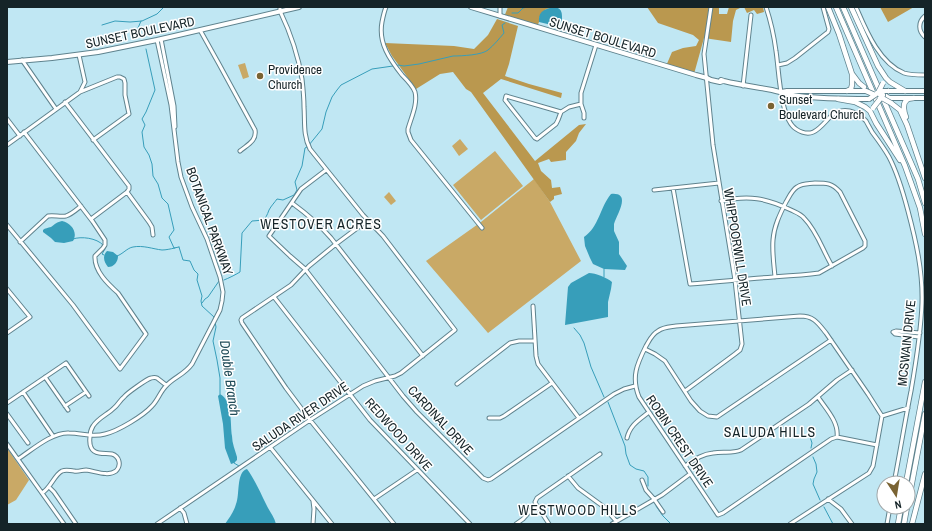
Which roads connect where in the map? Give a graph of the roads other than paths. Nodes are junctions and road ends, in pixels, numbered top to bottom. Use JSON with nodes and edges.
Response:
{"nodes":[{"id":1,"x":299,"y":7,"type":"edge"},
{"id":2,"x":386,"y":7,"type":"edge"},
{"id":3,"x":471,"y":7,"type":"edge"},
{"id":4,"x":500,"y":7,"type":"edge"},
{"id":5,"x":711,"y":7,"type":"edge"},
{"id":6,"x":766,"y":7,"type":"edge"},
{"id":7,"x":823,"y":7,"type":"edge"},
{"id":8,"x":828,"y":7,"type":"edge"},
{"id":9,"x":836,"y":7,"type":"edge"},
{"id":10,"x":843,"y":7,"type":"edge"},
{"id":11,"x":851,"y":7,"type":"edge"},
{"id":12,"x":860,"y":7,"type":"edge"},
{"id":13,"x":856,"y":8,"type":"edge"},
{"id":14,"x":280,"y":9,"type":"edge"},
{"id":15,"x":500,"y":16,"type":"junction"},
{"id":16,"x":751,"y":16,"type":"dead end"},
{"id":17,"x":925,"y":16,"type":"edge"},
{"id":18,"x":200,"y":30,"type":"junction"},
{"id":19,"x":925,"y":37,"type":"edge"},
{"id":20,"x":159,"y":39,"type":"junction"},
{"id":21,"x":596,"y":45,"type":"junction"},
{"id":22,"x":79,"y":55,"type":"junction"},
{"id":23,"x":22,"y":60,"type":"junction"},
{"id":24,"x":7,"y":62,"type":"edge"},
{"id":25,"x":778,"y":65,"type":"junction"},
{"id":26,"x":878,"y":66,"type":"junction"},
{"id":27,"x":852,"y":74,"type":"junction"},
{"id":28,"x":925,"y":75,"type":"edge"},
{"id":29,"x":707,"y":78,"type":"junction"},
{"id":30,"x":743,"y":86,"type":"junction"},
{"id":31,"x":865,"y":89,"type":"junction"},
{"id":32,"x":847,"y":91,"type":"junction"},
{"id":33,"x":888,"y":91,"type":"junction"},
{"id":34,"x":905,"y":91,"type":"junction"},
{"id":35,"x":925,"y":91,"type":"edge"},
{"id":36,"x":80,"y":92,"type":"junction"},
{"id":37,"x":781,"y":92,"type":"junction"},
{"id":38,"x":876,"y":92,"type":"junction"},
{"id":39,"x":881,"y":97,"type":"junction"},
{"id":40,"x":838,"y":98,"type":"junction"},
{"id":41,"x":914,"y":98,"type":"junction"},
{"id":42,"x":925,"y":98,"type":"edge"},
{"id":43,"x":869,"y":99,"type":"junction"},
{"id":44,"x":890,"y":100,"type":"junction"},
{"id":45,"x":65,"y":102,"type":"junction"},
{"id":46,"x":581,"y":104,"type":"junction"},
{"id":47,"x":56,"y":109,"type":"junction"},
{"id":48,"x":561,"y":112,"type":"junction"},
{"id":49,"x":584,"y":118,"type":"dead end"},
{"id":50,"x":7,"y":119,"type":"edge"},
{"id":51,"x":876,"y":123,"type":"junction"},
{"id":52,"x":907,"y":125,"type":"junction"},
{"id":53,"x":24,"y":132,"type":"junction"},
{"id":54,"x":20,"y":136,"type":"junction"},
{"id":55,"x":93,"y":140,"type":"junction"},
{"id":56,"x":7,"y":145,"type":"edge"},
{"id":57,"x":240,"y":151,"type":"dead end"},
{"id":58,"x":326,"y":170,"type":"junction"},
{"id":59,"x":925,"y":178,"type":"edge"},
{"id":60,"x":719,"y":183,"type":"junction"},
{"id":61,"x":673,"y":188,"type":"junction"},
{"id":62,"x":654,"y":190,"type":"dead end"},
{"id":63,"x":127,"y":192,"type":"junction"},
{"id":64,"x":914,"y":193,"type":"junction"},
{"id":65,"x":721,"y":201,"type":"junction"},
{"id":66,"x":925,"y":202,"type":"edge"},
{"id":67,"x":292,"y":203,"type":"junction"},
{"id":68,"x":81,"y":206,"type":"junction"},
{"id":69,"x":784,"y":207,"type":"junction"},
{"id":70,"x":91,"y":219,"type":"junction"},
{"id":71,"x":368,"y":220,"type":"junction"},
{"id":72,"x":7,"y":225,"type":"edge"},
{"id":73,"x":482,"y":228,"type":"dead end"},
{"id":74,"x":925,"y":234,"type":"edge"},
{"id":75,"x":153,"y":235,"type":"dead end"},
{"id":76,"x":20,"y":242,"type":"junction"},
{"id":77,"x":336,"y":244,"type":"junction"},
{"id":78,"x":832,"y":266,"type":"junction"},
{"id":79,"x":305,"y":269,"type":"junction"},
{"id":80,"x":775,"y":277,"type":"junction"},
{"id":81,"x":735,"y":280,"type":"junction"},
{"id":82,"x":7,"y":289,"type":"edge"},
{"id":83,"x":274,"y":296,"type":"junction"},
{"id":84,"x":533,"y":306,"type":"dead end"},
{"id":85,"x":739,"y":321,"type":"junction"},
{"id":86,"x":7,"y":333,"type":"edge"},
{"id":87,"x":919,"y":335,"type":"junction"},
{"id":88,"x":831,"y":340,"type":"junction"},
{"id":89,"x":535,"y":341,"type":"junction"},
{"id":90,"x":645,"y":349,"type":"junction"},
{"id":91,"x":423,"y":356,"type":"junction"},
{"id":92,"x":852,"y":370,"type":"junction"},
{"id":93,"x":45,"y":377,"type":"junction"},
{"id":94,"x":390,"y":378,"type":"junction"},
{"id":95,"x":925,"y":382,"type":"edge"},
{"id":96,"x":552,"y":383,"type":"junction"},
{"id":97,"x":456,"y":384,"type":"dead end"},
{"id":98,"x":166,"y":385,"type":"junction"},
{"id":99,"x":635,"y":386,"type":"junction"},
{"id":100,"x":685,"y":391,"type":"junction"},
{"id":101,"x":23,"y":392,"type":"junction"},
{"id":102,"x":86,"y":392,"type":"junction"},
{"id":103,"x":350,"y":395,"type":"junction"},
{"id":104,"x":89,"y":396,"type":"dead end"},
{"id":105,"x":818,"y":397,"type":"junction"},
{"id":106,"x":7,"y":403,"type":"edge"},
{"id":107,"x":65,"y":406,"type":"junction"},
{"id":108,"x":908,"y":408,"type":"junction"},
{"id":109,"x":68,"y":410,"type":"dead end"},
{"id":110,"x":649,"y":412,"type":"junction"},
{"id":111,"x":7,"y":414,"type":"edge"},
{"id":112,"x":925,"y":414,"type":"edge"},
{"id":113,"x":882,"y":416,"type":"junction"},
{"id":114,"x":489,"y":418,"type":"dead end"},
{"id":115,"x":579,"y":418,"type":"junction"},
{"id":116,"x":310,"y":420,"type":"junction"},
{"id":117,"x":53,"y":436,"type":"junction"},
{"id":118,"x":90,"y":436,"type":"junction"},
{"id":119,"x":837,"y":437,"type":"junction"},
{"id":120,"x":627,"y":438,"type":"dead end"},
{"id":121,"x":28,"y":443,"type":"dead end"},
{"id":122,"x":7,"y":444,"type":"edge"},
{"id":123,"x":877,"y":446,"type":"junction"},
{"id":124,"x":270,"y":447,"type":"junction"},
{"id":125,"x":600,"y":454,"type":"dead end"},
{"id":126,"x":18,"y":459,"type":"junction"},
{"id":127,"x":685,"y":466,"type":"junction"},
{"id":128,"x":417,"y":470,"type":"junction"},
{"id":129,"x":690,"y":474,"type":"junction"},
{"id":130,"x":925,"y":474,"type":"edge"},
{"id":131,"x":895,"y":475,"type":"edge"},
{"id":132,"x":908,"y":475,"type":"edge"},
{"id":133,"x":913,"y":475,"type":"edge"},
{"id":134,"x":568,"y":476,"type":"junction"},
{"id":135,"x":642,"y":480,"type":"dead end"},
{"id":136,"x":49,"y":487,"type":"junction"},
{"id":137,"x":42,"y":493,"type":"junction"},
{"id":138,"x":374,"y":499,"type":"junction"},
{"id":139,"x":654,"y":499,"type":"junction"},
{"id":140,"x":828,"y":499,"type":"junction"},
{"id":141,"x":312,"y":500,"type":"junction"},
{"id":142,"x":536,"y":504,"type":"junction"},
{"id":143,"x":180,"y":508,"type":"junction"},
{"id":144,"x":663,"y":512,"type":"dead end"},
{"id":145,"x":616,"y":521,"type":"junction"},
{"id":146,"x":64,"y":524,"type":"edge"},
{"id":147,"x":76,"y":524,"type":"edge"},
{"id":148,"x":157,"y":524,"type":"edge"},
{"id":149,"x":187,"y":524,"type":"edge"},
{"id":150,"x":313,"y":524,"type":"edge"},
{"id":151,"x":332,"y":524,"type":"edge"},
{"id":152,"x":394,"y":524,"type":"edge"},
{"id":153,"x":470,"y":524,"type":"edge"},
{"id":154,"x":516,"y":524,"type":"edge"},
{"id":155,"x":550,"y":524,"type":"edge"},
{"id":156,"x":612,"y":524,"type":"edge"},
{"id":157,"x":790,"y":524,"type":"edge"},
{"id":158,"x":852,"y":524,"type":"edge"},
{"id":159,"x":912,"y":524,"type":"edge"}],
"edges":[{"from":1,"to":14,"type":"main road","name":"SUNSET BOULEVARD"},
{"from":2,"to":73,"type":"street"},
{"from":3,"to":15,"type":"main road","name":"SUNSET BOULEVARD"},
{"from":4,"to":15,"type":"street"},
{"from":5,"to":29,"type":"street","name":"WHIPPOORWILL DRIVE"},
{"from":6,"to":25,"type":"street"},
{"from":7,"to":25,"type":"street"},
{"from":8,"to":27,"type":"highway"},
{"from":9,"to":64,"type":"highway"},
{"from":10,"to":66,"type":"highway"},
{"from":11,"to":26,"type":"highway"},
{"from":12,"to":13,"type":"street"},
{"from":13,"to":28,"type":"street"},
{"from":14,"to":18,"type":"main road","name":"SUNSET BOULEVARD"},
{"from":14,"to":58,"type":"street"},
{"from":15,"to":21,"type":"main road","name":"SUNSET BOULEVARD"},
{"from":16,"to":30,"type":"street"},
{"from":17,"to":19,"type":"street"},
{"from":18,"to":20,"type":"main road","name":"SUNSET BOULEVARD"},
{"from":18,"to":57,"type":"street"},
{"from":20,"to":22,"type":"main road","name":"SUNSET BOULEVARD"},
{"from":20,"to":98,"type":"street","name":"BOTANICAL PARKWAY"},
{"from":21,"to":29,"type":"main road","name":"SUNSET BOULEVARD"},
{"from":21,"to":46,"type":"street"},
{"from":22,"to":23,"type":"main road","name":"SUNSET BOULEVARD"},
{"from":22,"to":36,"type":"street"},
{"from":23,"to":24,"type":"main road","name":"SUNSET BOULEVARD"},
{"from":23,"to":47,"type":"street"},
{"from":25,"to":37,"type":"street"},
{"from":26,"to":34,"type":"highway"},
{"from":26,"to":38,"type":"highway","bridge":true},
{"from":27,"to":31,"type":"highway"},
{"from":27,"to":32,"type":"highway"},
{"from":29,"to":30,"type":"main road","name":"SUNSET BOULEVARD"},
{"from":29,"to":60,"type":"street","name":"WHIPPOORWILL DRIVE"},
{"from":30,"to":37,"type":"main road","name":"SUNSET BOULEVARD"},
{"from":31,"to":32,"type":"main road","name":"SUNSET BOULEVARD"},
{"from":31,"to":38,"type":"highway","bridge":true},
{"from":32,"to":37,"type":"main road","name":"SUNSET BOULEVARD"},
{"from":33,"to":34,"type":"main road"},
{"from":33,"to":38,"type":"main road","bridge":true},
{"from":33,"to":39,"type":"highway","bridge":true},
{"from":34,"to":35,"type":"main road"},
{"from":36,"to":45,"type":"street"},
{"from":36,"to":55,"type":"street"},
{"from":37,"to":40,"type":"main road","name":"SUNSET BOULEVARD"},
{"from":37,"to":87,"type":"street","name":"MCSWAIN DRIVE"},
{"from":38,"to":39,"type":"highway","bridge":true},
{"from":38,"to":43,"type":"highway","bridge":true},
{"from":39,"to":43,"type":"main road","name":"SUNSET BOULEVARD","bridge":true},
{"from":39,"to":44,"type":"highway","bridge":true},
{"from":39,"to":51,"type":"highway","bridge":true},
{"from":40,"to":43,"type":"main road","name":"SUNSET BOULEVARD"},
{"from":40,"to":51,"type":"highway"},
{"from":41,"to":42,"type":"main road"},
{"from":41,"to":44,"type":"main road"},
{"from":41,"to":52,"type":"highway"},
{"from":44,"to":52,"type":"highway"},
{"from":45,"to":47,"type":"street"},
{"from":45,"to":55,"type":"street"},
{"from":46,"to":48,"type":"street"},
{"from":46,"to":49,"type":"street"},
{"from":47,"to":53,"type":"street"},
{"from":48,"to":48,"type":"street"},
{"from":50,"to":54,"type":"street"},
{"from":51,"to":64,"type":"highway"},
{"from":52,"to":59,"type":"highway"},
{"from":53,"to":54,"type":"street"},
{"from":53,"to":68,"type":"street"},
{"from":54,"to":56,"type":"street"},
{"from":55,"to":63,"type":"street"},
{"from":58,"to":67,"type":"street"},
{"from":58,"to":71,"type":"street"},
{"from":60,"to":61,"type":"street"},
{"from":60,"to":65,"type":"street","name":"WHIPPOORWILL DRIVE"},
{"from":61,"to":62,"type":"street"},
{"from":61,"to":81,"type":"street"},
{"from":63,"to":70,"type":"street"},
{"from":63,"to":75,"type":"street"},
{"from":64,"to":74,"type":"highway"},
{"from":65,"to":69,"type":"street"},
{"from":65,"to":81,"type":"street","name":"WHIPPOORWILL DRIVE"},
{"from":67,"to":77,"type":"street"},
{"from":67,"to":79,"type":"street","name":"CARDINAL DRIVE"},
{"from":68,"to":70,"type":"street"},
{"from":68,"to":76,"type":"street"},
{"from":69,"to":78,"type":"street"},
{"from":69,"to":78,"type":"street"},
{"from":69,"to":80,"type":"street"},
{"from":70,"to":76,"type":"street"},
{"from":71,"to":77,"type":"street"},
{"from":71,"to":91,"type":"street","name":"SALUDA RIVER DRIVE"},
{"from":72,"to":76,"type":"street"},
{"from":77,"to":79,"type":"street"},
{"from":77,"to":91,"type":"street"},
{"from":78,"to":80,"type":"street"},
{"from":79,"to":83,"type":"street"},
{"from":79,"to":94,"type":"street","name":"CARDINAL DRIVE"},
{"from":80,"to":81,"type":"street"},
{"from":81,"to":85,"type":"street","name":"WHIPPOORWILL DRIVE"},
{"from":82,"to":86,"type":"street"},
{"from":83,"to":103,"type":"street","name":"REDWOOD DRIVE"},
{"from":83,"to":116,"type":"street"},
{"from":84,"to":89,"type":"street"},
{"from":85,"to":88,"type":"street","name":"ROBIN CREST DRIVE"},
{"from":85,"to":90,"type":"street","name":"ROBIN CREST DRIVE"},
{"from":85,"to":100,"type":"street","name":"WHIPPOORWILL DRIVE"},
{"from":87,"to":87,"type":"street"},
{"from":87,"to":108,"type":"street","name":"MCSWAIN DRIVE"},
{"from":88,"to":92,"type":"street","name":"ROBIN CREST DRIVE"},
{"from":88,"to":100,"type":"street"},
{"from":89,"to":96,"type":"street"},
{"from":89,"to":97,"type":"street"},
{"from":90,"to":99,"type":"street","name":"ROBIN CREST DRIVE"},
{"from":90,"to":100,"type":"street"},
{"from":91,"to":94,"type":"street","name":"SALUDA RIVER DRIVE"},
{"from":92,"to":105,"type":"street"},
{"from":92,"to":113,"type":"street","name":"ROBIN CREST DRIVE"},
{"from":93,"to":101,"type":"street"},
{"from":93,"to":102,"type":"street"},
{"from":93,"to":107,"type":"street"},
{"from":94,"to":103,"type":"street","name":"SALUDA RIVER DRIVE"},
{"from":94,"to":115,"type":"street","name":"CARDINAL DRIVE"},
{"from":95,"to":132,"type":"highway"},
{"from":96,"to":114,"type":"street"},
{"from":96,"to":115,"type":"street"},
{"from":98,"to":118,"type":"street","name":"BOTANICAL PARKWAY"},
{"from":98,"to":118,"type":"street"},
{"from":99,"to":110,"type":"street","name":"ROBIN CREST DRIVE"},
{"from":99,"to":115,"type":"street","name":"CARDINAL DRIVE"},
{"from":101,"to":106,"type":"street"},
{"from":101,"to":117,"type":"street"},
{"from":102,"to":104,"type":"street"},
{"from":102,"to":107,"type":"street"},
{"from":103,"to":116,"type":"street","name":"SALUDA RIVER DRIVE"},
{"from":103,"to":128,"type":"street","name":"REDWOOD DRIVE"},
{"from":105,"to":119,"type":"street"},
{"from":105,"to":127,"type":"street"},
{"from":107,"to":109,"type":"street"},
{"from":108,"to":113,"type":"street"},
{"from":108,"to":131,"type":"street","name":"MCSWAIN DRIVE"},
{"from":110,"to":120,"type":"street"},
{"from":110,"to":127,"type":"street","name":"ROBIN CREST DRIVE"},
{"from":111,"to":121,"type":"street"},
{"from":112,"to":133,"type":"highway"},
{"from":113,"to":123,"type":"street"},
{"from":116,"to":124,"type":"street","name":"SALUDA RIVER DRIVE"},
{"from":116,"to":138,"type":"street"},
{"from":117,"to":118,"type":"street","name":"BOTANICAL PARKWAY"},
{"from":117,"to":126,"type":"street","name":"BOTANICAL PARKWAY"},
{"from":118,"to":136,"type":"street"},
{"from":119,"to":123,"type":"street"},
{"from":119,"to":129,"type":"street","name":"ROBIN CREST DRIVE"},
{"from":122,"to":126,"type":"street"},
{"from":123,"to":140,"type":"street"},
{"from":124,"to":141,"type":"street"},
{"from":124,"to":143,"type":"street","name":"SALUDA RIVER DRIVE"},
{"from":125,"to":134,"type":"street"},
{"from":126,"to":137,"type":"street"},
{"from":127,"to":129,"type":"street","name":"ROBIN CREST DRIVE"},
{"from":128,"to":138,"type":"street"},
{"from":128,"to":153,"type":"street","name":"REDWOOD DRIVE"},
{"from":129,"to":139,"type":"street"},
{"from":130,"to":159,"type":"highway"},
{"from":134,"to":142,"type":"street"},
{"from":134,"to":145,"type":"street"},
{"from":135,"to":139,"type":"street"},
{"from":136,"to":137,"type":"street"},
{"from":136,"to":147,"type":"street"},
{"from":137,"to":146,"type":"street"},
{"from":138,"to":152,"type":"street"},
{"from":139,"to":144,"type":"street"},
{"from":139,"to":145,"type":"street"},
{"from":140,"to":157,"type":"street"},
{"from":140,"to":158,"type":"street"},
{"from":141,"to":150,"type":"street"},
{"from":141,"to":151,"type":"street"},
{"from":142,"to":154,"type":"street"},
{"from":142,"to":155,"type":"street"},
{"from":143,"to":148,"type":"street","name":"SALUDA RIVER DRIVE"},
{"from":143,"to":149,"type":"street"},
{"from":145,"to":156,"type":"street"}]}
